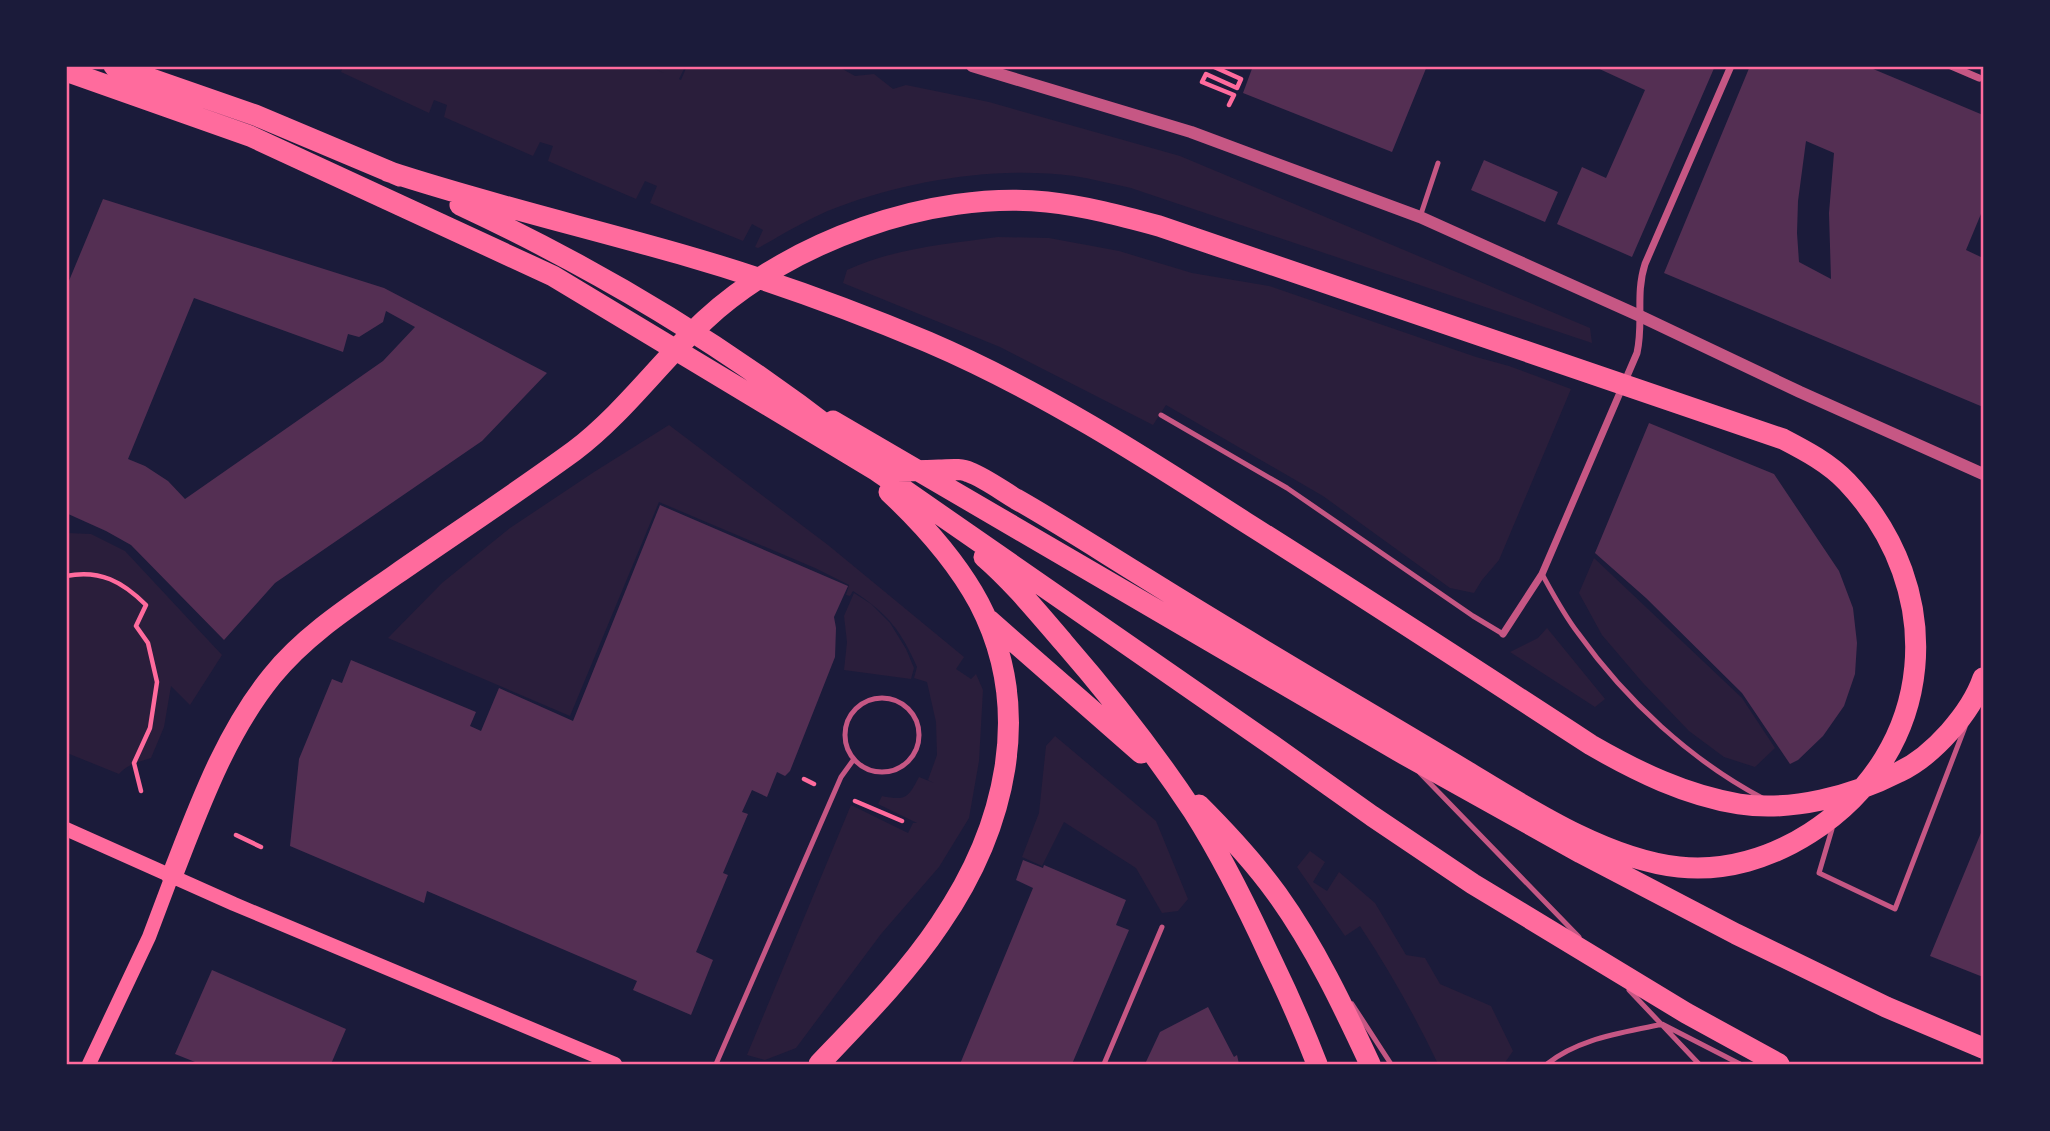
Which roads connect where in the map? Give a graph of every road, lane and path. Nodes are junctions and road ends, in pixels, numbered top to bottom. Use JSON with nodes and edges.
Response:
{"nodes":[{"id":1,"x":114,"y":66,"type":"edge"},
{"id":2,"x":972,"y":66,"type":"edge"},
{"id":3,"x":1212,"y":66,"type":"edge"},
{"id":4,"x":1731,"y":66,"type":"edge"},
{"id":5,"x":1951,"y":66,"type":"edge"},
{"id":6,"x":66,"y":71,"type":"edge"},
{"id":7,"x":1979,"y":78,"type":"dead end"},
{"id":8,"x":1229,"y":104,"type":"dead end"},
{"id":9,"x":1438,"y":163,"type":"dead end"},
{"id":10,"x":387,"y":170,"type":"junction"},
{"id":11,"x":1420,"y":217,"type":"junction"},
{"id":12,"x":1640,"y":316,"type":"junction"},
{"id":13,"x":759,"y":377,"type":"junction"},
{"id":14,"x":1161,"y":415,"type":"dead end"},
{"id":15,"x":872,"y":468,"type":"junction"},
{"id":16,"x":1983,"y":474,"type":"edge"},
{"id":17,"x":1542,"y":574,"type":"junction"},
{"id":18,"x":66,"y":576,"type":"edge"},
{"id":19,"x":1503,"y":634,"type":"joint"},
{"id":20,"x":1982,"y":683,"type":"edge"},
{"id":21,"x":1400,"y":752,"type":"junction"},
{"id":22,"x":855,"y":759,"type":"junction"},
{"id":23,"x":804,"y":779,"type":"dead end"},
{"id":24,"x":815,"y":784,"type":"dead end"},
{"id":25,"x":141,"y":791,"type":"dead end"},
{"id":26,"x":853,"y":800,"type":"dead end"},
{"id":27,"x":1819,"y":800,"type":"junction"},
{"id":28,"x":1779,"y":807,"type":"junction"},
{"id":29,"x":902,"y":821,"type":"dead end"},
{"id":30,"x":66,"y":829,"type":"edge"},
{"id":31,"x":236,"y":835,"type":"dead end"},
{"id":32,"x":261,"y":847,"type":"dead end"},
{"id":33,"x":172,"y":876,"type":"junction"},
{"id":34,"x":1277,"y":895,"type":"junction"},
{"id":35,"x":1163,"y":927,"type":"dead end"},
{"id":36,"x":1339,"y":984,"type":"dead end"},
{"id":37,"x":1346,"y":995,"type":"dead end"},
{"id":38,"x":1662,"y":1024,"type":"junction"},
{"id":39,"x":1983,"y":1048,"type":"edge"},
{"id":40,"x":89,"y":1065,"type":"edge"},
{"id":41,"x":615,"y":1065,"type":"edge"},
{"id":42,"x":716,"y":1065,"type":"edge"},
{"id":43,"x":819,"y":1065,"type":"edge"},
{"id":44,"x":1104,"y":1065,"type":"edge"},
{"id":45,"x":1317,"y":1065,"type":"edge"},
{"id":46,"x":1370,"y":1065,"type":"edge"},
{"id":47,"x":1391,"y":1065,"type":"edge"},
{"id":48,"x":1546,"y":1065,"type":"edge"},
{"id":49,"x":1699,"y":1065,"type":"edge"},
{"id":50,"x":1740,"y":1065,"type":"edge"},
{"id":51,"x":1779,"y":1065,"type":"edge"}],
"edges":[{"from":1,"to":10,"type":"highway"},
{"from":2,"to":11,"type":"street"},
{"from":3,"to":8,"type":"path"},
{"from":4,"to":12,"type":"street"},
{"from":5,"to":7,"type":"street"},
{"from":6,"to":15,"type":"highway"},
{"from":9,"to":11,"type":"lane"},
{"from":10,"to":13,"type":"highway"},
{"from":10,"to":28,"type":"highway"},
{"from":11,"to":12,"type":"street"},
{"from":12,"to":16,"type":"street"},
{"from":12,"to":17,"type":"street"},
{"from":13,"to":21,"type":"highway"},
{"from":13,"to":43,"type":"highway"},
{"from":13,"to":45,"type":"highway"},
{"from":14,"to":19,"type":"lane"},
{"from":15,"to":33,"type":"highway"},
{"from":15,"to":34,"type":"highway"},
{"from":15,"to":51,"type":"highway"},
{"from":17,"to":19,"type":"street"},
{"from":17,"to":28,"type":"lane"},
{"from":18,"to":25,"type":"path"},
{"from":20,"to":27,"type":"highway"},
{"from":20,"to":27,"type":"lane"},
{"from":21,"to":38,"type":"lane"},
{"from":21,"to":39,"type":"highway"},
{"from":22,"to":22,"type":"lane"},
{"from":22,"to":42,"type":"lane"},
{"from":23,"to":24,"type":"path"},
{"from":26,"to":29,"type":"path"},
{"from":27,"to":28,"type":"highway"},
{"from":30,"to":33,"type":"main road"},
{"from":31,"to":32,"type":"path"},
{"from":33,"to":40,"type":"main road"},
{"from":33,"to":41,"type":"main road"},
{"from":34,"to":36,"type":"lane"},
{"from":34,"to":46,"type":"highway"},
{"from":35,"to":44,"type":"lane"},
{"from":37,"to":47,"type":"lane"},
{"from":38,"to":48,"type":"lane"},
{"from":38,"to":49,"type":"lane"},
{"from":38,"to":50,"type":"lane"}]}
